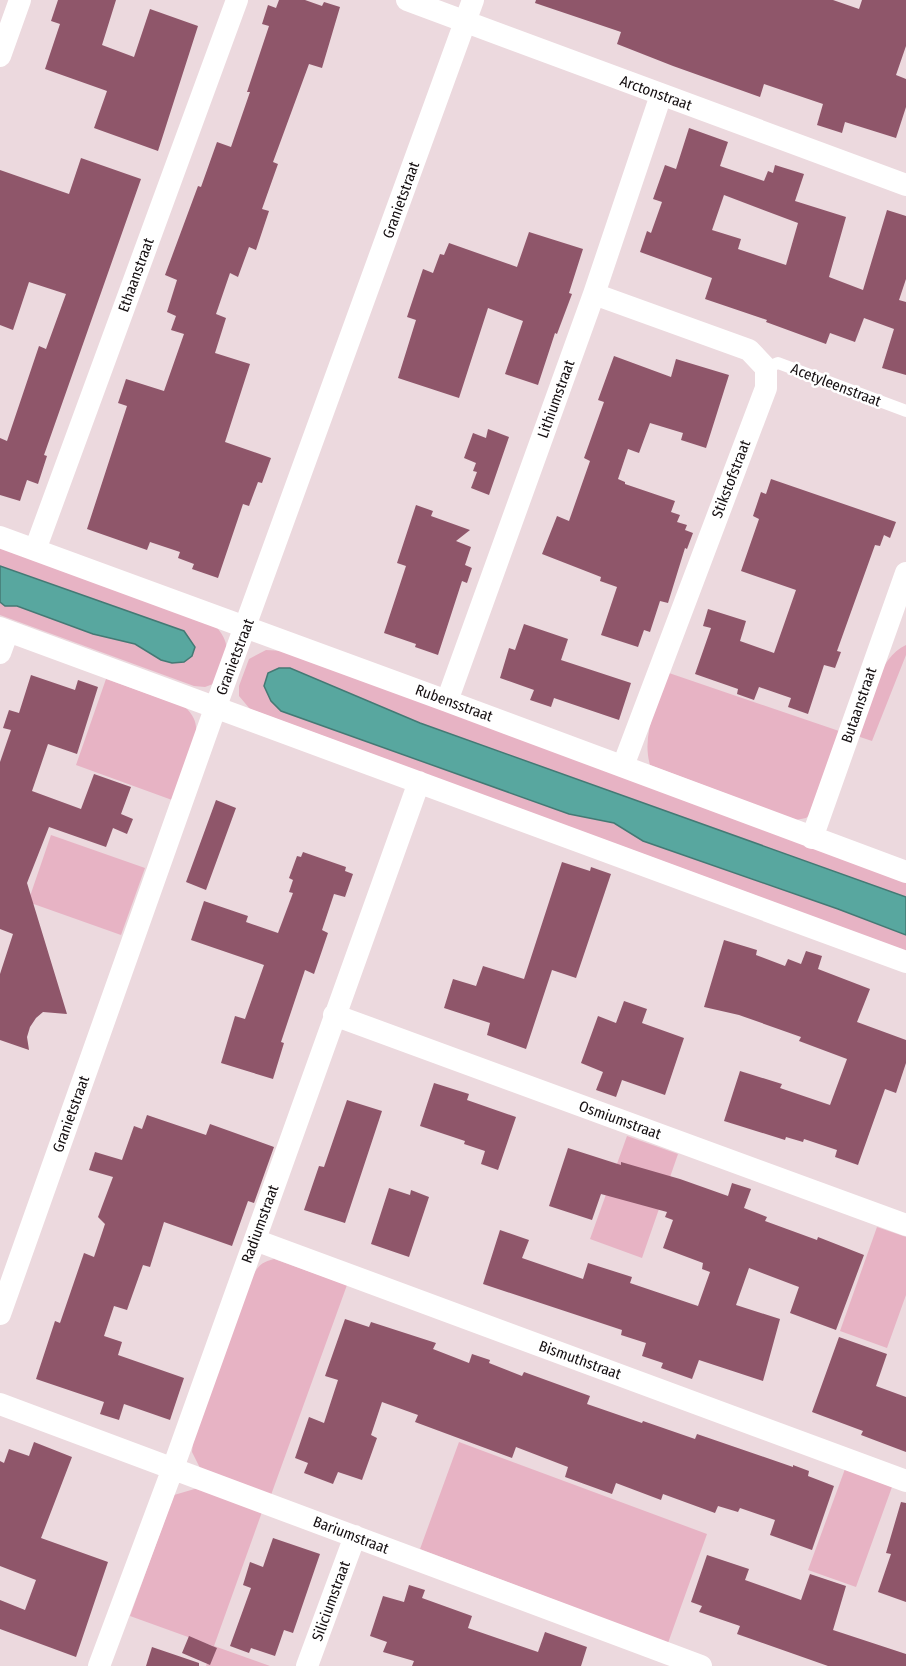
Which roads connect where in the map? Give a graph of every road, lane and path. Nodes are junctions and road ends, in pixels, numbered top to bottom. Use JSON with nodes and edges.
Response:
{"nodes":[{"id":1,"x":20,"y":0,"type":"edge"},
{"id":2,"x":237,"y":0,"type":"edge"},
{"id":3,"x":407,"y":0,"type":"edge"},
{"id":4,"x":473,"y":0,"type":"edge"},
{"id":5,"x":465,"y":21,"type":"junction"},
{"id":6,"x":0,"y":56,"type":"edge"},
{"id":7,"x":661,"y":95,"type":"junction"},
{"id":8,"x":906,"y":185,"type":"edge"},
{"id":9,"x":594,"y":294,"type":"junction"},
{"id":10,"x":766,"y":368,"type":"junction"},
{"id":11,"x":906,"y":411,"type":"edge"},
{"id":12,"x":0,"y":537,"type":"edge"},
{"id":13,"x":35,"y":550,"type":"junction"},
{"id":14,"x":906,"y":573,"type":"edge"},
{"id":15,"x":247,"y":627,"type":"junction"},
{"id":16,"x":4,"y":629,"type":"edge"},
{"id":17,"x":896,"y":630,"type":"edge"},
{"id":18,"x":0,"y":652,"type":"edge"},
{"id":19,"x":447,"y":701,"type":"junction"},
{"id":20,"x":216,"y":706,"type":"junction"},
{"id":21,"x":623,"y":766,"type":"junction"},
{"id":22,"x":419,"y":782,"type":"junction"},
{"id":23,"x":812,"y":838,"type":"junction"},
{"id":24,"x":906,"y":872,"type":"edge"},
{"id":25,"x":906,"y":962,"type":"edge"},
{"id":26,"x":334,"y":1015,"type":"junction"},
{"id":27,"x":906,"y":1225,"type":"edge"},
{"id":28,"x":255,"y":1240,"type":"junction"},
{"id":29,"x":0,"y":1314,"type":"edge"},
{"id":30,"x":0,"y":1404,"type":"edge"},
{"id":31,"x":173,"y":1468,"type":"junction"},
{"id":32,"x":906,"y":1481,"type":"edge"},
{"id":33,"x":355,"y":1536,"type":"junction"},
{"id":34,"x":99,"y":1666,"type":"edge"},
{"id":35,"x":307,"y":1666,"type":"edge"},
{"id":36,"x":701,"y":1666,"type":"edge"}],
"edges":[{"from":1,"to":6,"type":"street"},
{"from":2,"to":13,"type":"street","name":"Ethaanstraat"},
{"from":3,"to":5,"type":"street","name":"Arctonstraat"},
{"from":4,"to":5,"type":"street","name":"Granietstraat"},
{"from":5,"to":7,"type":"street","name":"Arctonstraat"},
{"from":5,"to":15,"type":"street","name":"Granietstraat"},
{"from":7,"to":8,"type":"street","name":"Arctonstraat"},
{"from":7,"to":9,"type":"street","name":"Lithiumstraat"},
{"from":9,"to":10,"type":"street"},
{"from":9,"to":19,"type":"street","name":"Lithiumstraat"},
{"from":10,"to":11,"type":"lane","name":"Acetyleenstraat"},
{"from":10,"to":21,"type":"street","name":"Stikstofstraat"},
{"from":12,"to":13,"type":"street","name":"Rubensstraat"},
{"from":13,"to":15,"type":"street","name":"Rubensstraat"},
{"from":14,"to":17,"type":"street","name":"Butaanstraat"},
{"from":15,"to":19,"type":"street","name":"Rubensstraat"},
{"from":15,"to":20,"type":"street","name":"Granietstraat"},
{"from":16,"to":18,"type":"street"},
{"from":16,"to":20,"type":"street"},
{"from":17,"to":23,"type":"street","name":"Butaanstraat"},
{"from":19,"to":21,"type":"street","name":"Rubensstraat"},
{"from":20,"to":22,"type":"street"},
{"from":20,"to":29,"type":"street","name":"Granietstraat"},
{"from":21,"to":23,"type":"street","name":"Rubensstraat"},
{"from":22,"to":25,"type":"street"},
{"from":22,"to":26,"type":"street","name":"Radiumstraat"},
{"from":23,"to":24,"type":"street","name":"Rubensstraat"},
{"from":26,"to":27,"type":"street","name":"Osmiumstraat"},
{"from":26,"to":28,"type":"street","name":"Radiumstraat"},
{"from":28,"to":31,"type":"street","name":"Radiumstraat"},
{"from":28,"to":32,"type":"street","name":"Bismuthstraat"},
{"from":30,"to":31,"type":"street","name":"Bariumstraat"},
{"from":31,"to":33,"type":"street","name":"Bariumstraat"},
{"from":31,"to":34,"type":"street","name":"Radiumstraat"},
{"from":33,"to":35,"type":"street","name":"Siliciumstraat"},
{"from":33,"to":36,"type":"street","name":"Bariumstraat"}]}
